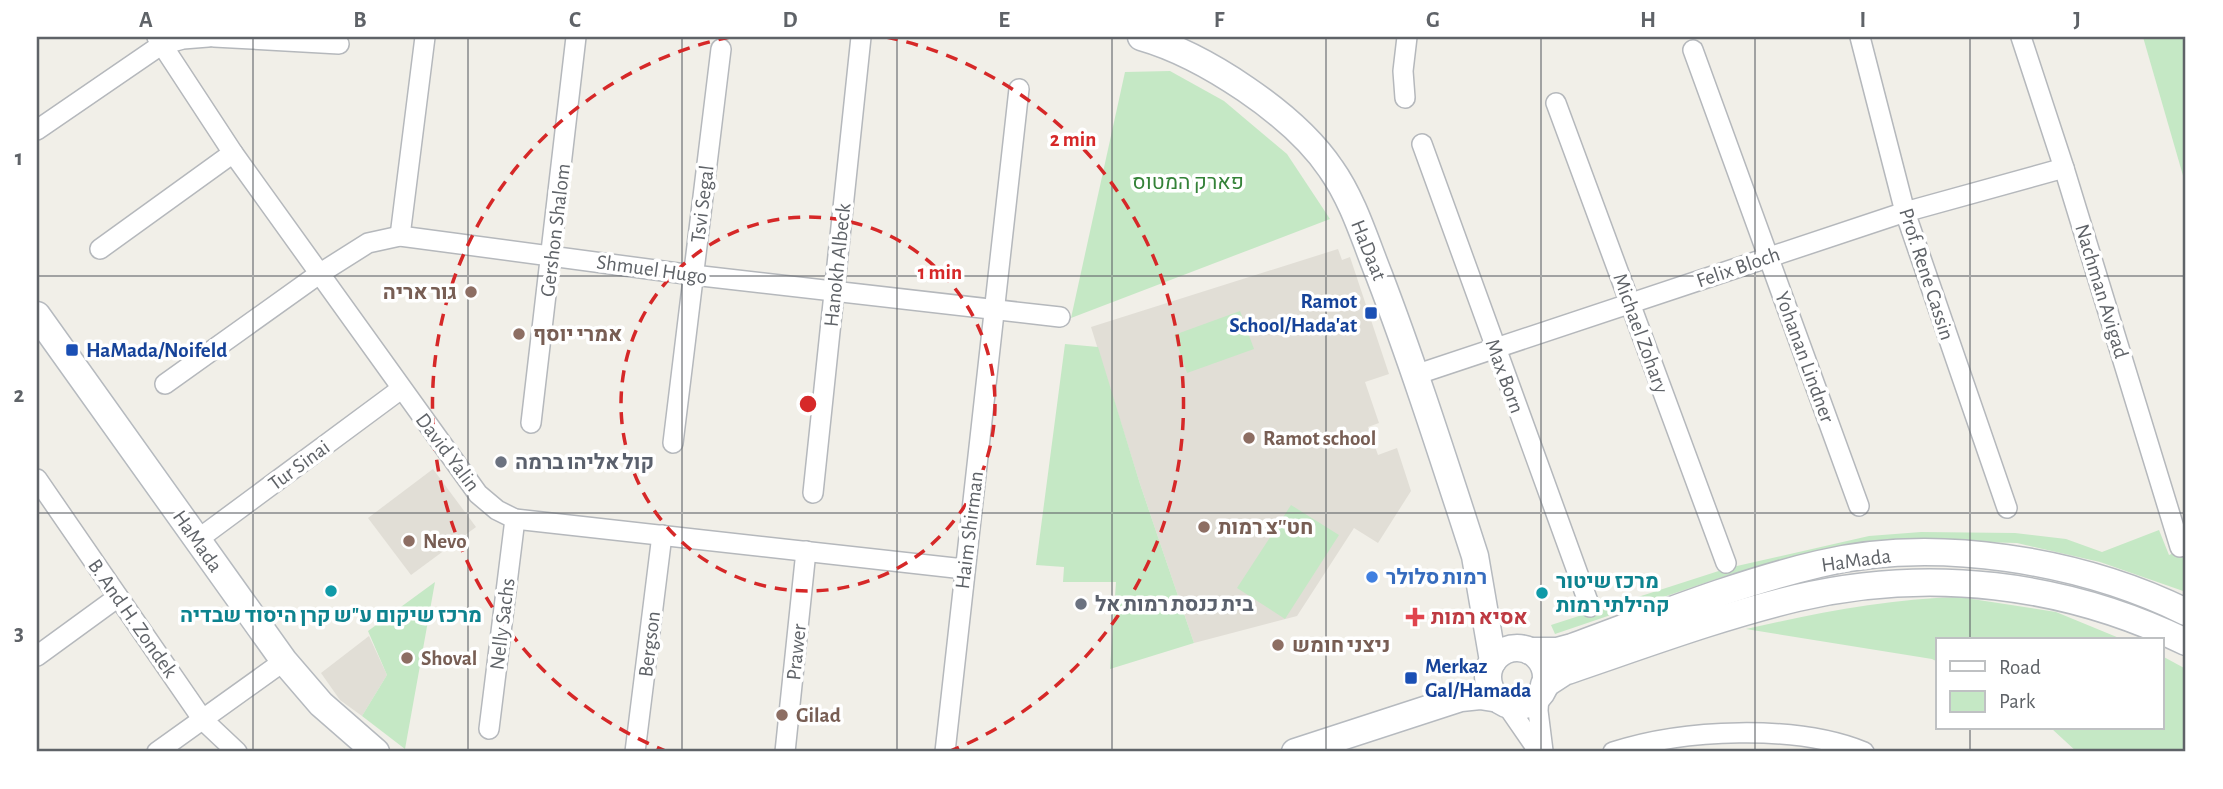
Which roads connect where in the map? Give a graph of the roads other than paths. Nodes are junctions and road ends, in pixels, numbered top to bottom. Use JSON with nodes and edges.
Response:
{"nodes":[{"id":1,"x":208,"y":37,"type":"edge"},
{"id":2,"x":214,"y":37,"type":"edge"},
{"id":3,"x":425,"y":37,"type":"edge"},
{"id":4,"x":576,"y":37,"type":"edge"},
{"id":5,"x":861,"y":37,"type":"edge"},
{"id":6,"x":1141,"y":37,"type":"edge"},
{"id":7,"x":1407,"y":37,"type":"edge"},
{"id":8,"x":1860,"y":37,"type":"edge"},
{"id":9,"x":2021,"y":37,"type":"edge"},
{"id":10,"x":159,"y":41,"type":"edge"},
{"id":11,"x":339,"y":44,"type":"dead end"},
{"id":12,"x":721,"y":49,"type":"dead end"},
{"id":13,"x":1693,"y":50,"type":"dead end"},
{"id":14,"x":1019,"y":89,"type":"dead end"},
{"id":15,"x":1405,"y":98,"type":"dead end"},
{"id":16,"x":1556,"y":103,"type":"dead end"},
{"id":17,"x":37,"y":130,"type":"edge"},
{"id":18,"x":1422,"y":144,"type":"dead end"},
{"id":19,"x":233,"y":153,"type":"junction"},
{"id":20,"x":2064,"y":168,"type":"junction"},
{"id":21,"x":1906,"y":212,"type":"junction"},
{"id":22,"x":400,"y":236,"type":"junction"},
{"id":23,"x":100,"y":249,"type":"dead end"},
{"id":24,"x":552,"y":255,"type":"junction"},
{"id":25,"x":1768,"y":256,"type":"junction"},
{"id":26,"x":319,"y":274,"type":"junction"},
{"id":27,"x":693,"y":275,"type":"junction"},
{"id":28,"x":834,"y":291,"type":"junction"},
{"id":29,"x":1630,"y":303,"type":"junction"},
{"id":30,"x":995,"y":308,"type":"junction"},
{"id":31,"x":37,"y":315,"type":"edge"},
{"id":32,"x":1060,"y":317,"type":"dead end"},
{"id":33,"x":1495,"y":349,"type":"junction"},
{"id":34,"x":1415,"y":375,"type":"junction"},
{"id":35,"x":165,"y":384,"type":"dead end"},
{"id":36,"x":401,"y":389,"type":"junction"},
{"id":37,"x":531,"y":423,"type":"dead end"},
{"id":38,"x":673,"y":443,"type":"dead end"},
{"id":39,"x":37,"y":479,"type":"edge"},
{"id":40,"x":813,"y":493,"type":"dead end"},
{"id":41,"x":1859,"y":506,"type":"dead end"},
{"id":42,"x":2007,"y":508,"type":"dead end"},
{"id":43,"x":515,"y":519,"type":"junction"},
{"id":44,"x":662,"y":536,"type":"junction"},
{"id":45,"x":197,"y":540,"type":"junction"},
{"id":46,"x":2180,"y":547,"type":"dead end"},
{"id":47,"x":806,"y":551,"type":"junction"},
{"id":48,"x":1475,"y":556,"type":"junction"},
{"id":49,"x":1726,"y":563,"type":"dead end"},
{"id":50,"x":964,"y":569,"type":"junction"},
{"id":51,"x":118,"y":597,"type":"junction"},
{"id":52,"x":1590,"y":607,"type":"dead end"},
{"id":53,"x":2186,"y":612,"type":"edge"},
{"id":54,"x":2186,"y":642,"type":"edge"},
{"id":55,"x":1526,"y":650,"type":"junction"},
{"id":56,"x":37,"y":656,"type":"edge"},
{"id":57,"x":284,"y":661,"type":"junction"},
{"id":58,"x":1492,"y":663,"type":"junction"},
{"id":59,"x":1541,"y":690,"type":"junction"},
{"id":60,"x":1503,"y":701,"type":"junction"},
{"id":61,"x":203,"y":720,"type":"junction"},
{"id":62,"x":1368,"y":727,"type":"junction"},
{"id":63,"x":489,"y":729,"type":"dead end"},
{"id":64,"x":157,"y":752,"type":"edge"},
{"id":65,"x":236,"y":752,"type":"edge"},
{"id":66,"x":376,"y":752,"type":"edge"},
{"id":67,"x":635,"y":752,"type":"edge"},
{"id":68,"x":785,"y":752,"type":"edge"},
{"id":69,"x":945,"y":752,"type":"edge"},
{"id":70,"x":1294,"y":752,"type":"edge"},
{"id":71,"x":1541,"y":752,"type":"edge"},
{"id":72,"x":1614,"y":752,"type":"edge"},
{"id":73,"x":1864,"y":752,"type":"edge"}],
"edges":[{"from":1,"to":10,"type":"street"},
{"from":2,"to":11,"type":"street"},
{"from":3,"to":22,"type":"street"},
{"from":4,"to":24,"type":"street","name":"Gershon Shalom"},
{"from":5,"to":28,"type":"street","name":"Hanokh Albeck"},
{"from":6,"to":34,"type":"street","name":"HaDaat"},
{"from":7,"to":15,"type":"street"},
{"from":8,"to":21,"type":"street","name":"Prof. Rene Cassin"},
{"from":9,"to":20,"type":"street","name":"Nachman Avigad"},
{"from":10,"to":17,"type":"street"},
{"from":10,"to":19,"type":"street","name":"David Yalin"},
{"from":12,"to":27,"type":"street","name":"Tsvi Segal"},
{"from":13,"to":25,"type":"street","name":"Yohanan Lindner"},
{"from":14,"to":30,"type":"street","name":"Haim Shirman"},
{"from":16,"to":29,"type":"street","name":"Michael Zohary"},
{"from":18,"to":33,"type":"street","name":"Max Born"},
{"from":19,"to":23,"type":"street"},
{"from":19,"to":26,"type":"street","name":"David Yalin"},
{"from":20,"to":21,"type":"street","name":"Felix Bloch"},
{"from":20,"to":46,"type":"street","name":"Nachman Avigad"},
{"from":21,"to":25,"type":"street","name":"Felix Bloch"},
{"from":21,"to":42,"type":"street","name":"Prof. Rene Cassin"},
{"from":22,"to":24,"type":"street","name":"Shmuel Hugo"},
{"from":22,"to":26,"type":"street","name":"Shmuel Hugo"},
{"from":24,"to":27,"type":"street","name":"Shmuel Hugo"},
{"from":24,"to":37,"type":"street","name":"Gershon Shalom"},
{"from":25,"to":29,"type":"street","name":"Felix Bloch"},
{"from":25,"to":41,"type":"street","name":"Yohanan Lindner"},
{"from":26,"to":35,"type":"street","name":"Shmuel Hugo"},
{"from":26,"to":36,"type":"street","name":"David Yalin"},
{"from":27,"to":28,"type":"street","name":"Shmuel Hugo"},
{"from":27,"to":38,"type":"street","name":"Tsvi Segal"},
{"from":28,"to":30,"type":"street","name":"Shmuel Hugo"},
{"from":28,"to":40,"type":"street","name":"Hanokh Albeck"},
{"from":29,"to":33,"type":"street","name":"Felix Bloch"},
{"from":29,"to":49,"type":"street","name":"Michael Zohary"},
{"from":30,"to":32,"type":"street","name":"Shmuel Hugo"},
{"from":30,"to":50,"type":"street","name":"Haim Shirman"},
{"from":31,"to":45,"type":"street","name":"HaMada"},
{"from":33,"to":34,"type":"street","name":"Felix Bloch"},
{"from":33,"to":52,"type":"street","name":"Max Born"},
{"from":34,"to":48,"type":"street","name":"HaDaat"},
{"from":36,"to":43,"type":"street","name":"David Yalin"},
{"from":36,"to":45,"type":"street","name":"Tur Sinai"},
{"from":39,"to":51,"type":"street","name":"B. And H. Zondek"},
{"from":43,"to":44,"type":"street","name":"David Yalin"},
{"from":43,"to":63,"type":"street","name":"Nelly Sachs"},
{"from":44,"to":47,"type":"street","name":"David Yalin"},
{"from":44,"to":67,"type":"street","name":"Bergson"},
{"from":45,"to":57,"type":"street","name":"HaMada"},
{"from":47,"to":50,"type":"street","name":"David Yalin"},
{"from":47,"to":68,"type":"street","name":"Prawer"},
{"from":48,"to":55,"type":"street","name":"HaDaat"},
{"from":48,"to":58,"type":"street","name":"HaDaat"},
{"from":50,"to":69,"type":"street","name":"Haim Shirman"},
{"from":51,"to":56,"type":"street"},
{"from":51,"to":61,"type":"street","name":"B. And H. Zondek"},
{"from":53,"to":55,"type":"street","name":"HaMada"},
{"from":54,"to":59,"type":"street","name":"HaMada"},
{"from":55,"to":58,"type":"street"},
{"from":55,"to":59,"type":"street"},
{"from":57,"to":61,"type":"street"},
{"from":57,"to":66,"type":"street","name":"HaMada"},
{"from":58,"to":60,"type":"street"},
{"from":58,"to":62,"type":"street"},
{"from":59,"to":60,"type":"street"},
{"from":59,"to":71,"type":"street"},
{"from":60,"to":62,"type":"street"},
{"from":60,"to":71,"type":"street"},
{"from":61,"to":64,"type":"street"},
{"from":61,"to":65,"type":"street","name":"B. And H. Zondek"},
{"from":62,"to":70,"type":"street"},
{"from":72,"to":73,"type":"street"}]}
